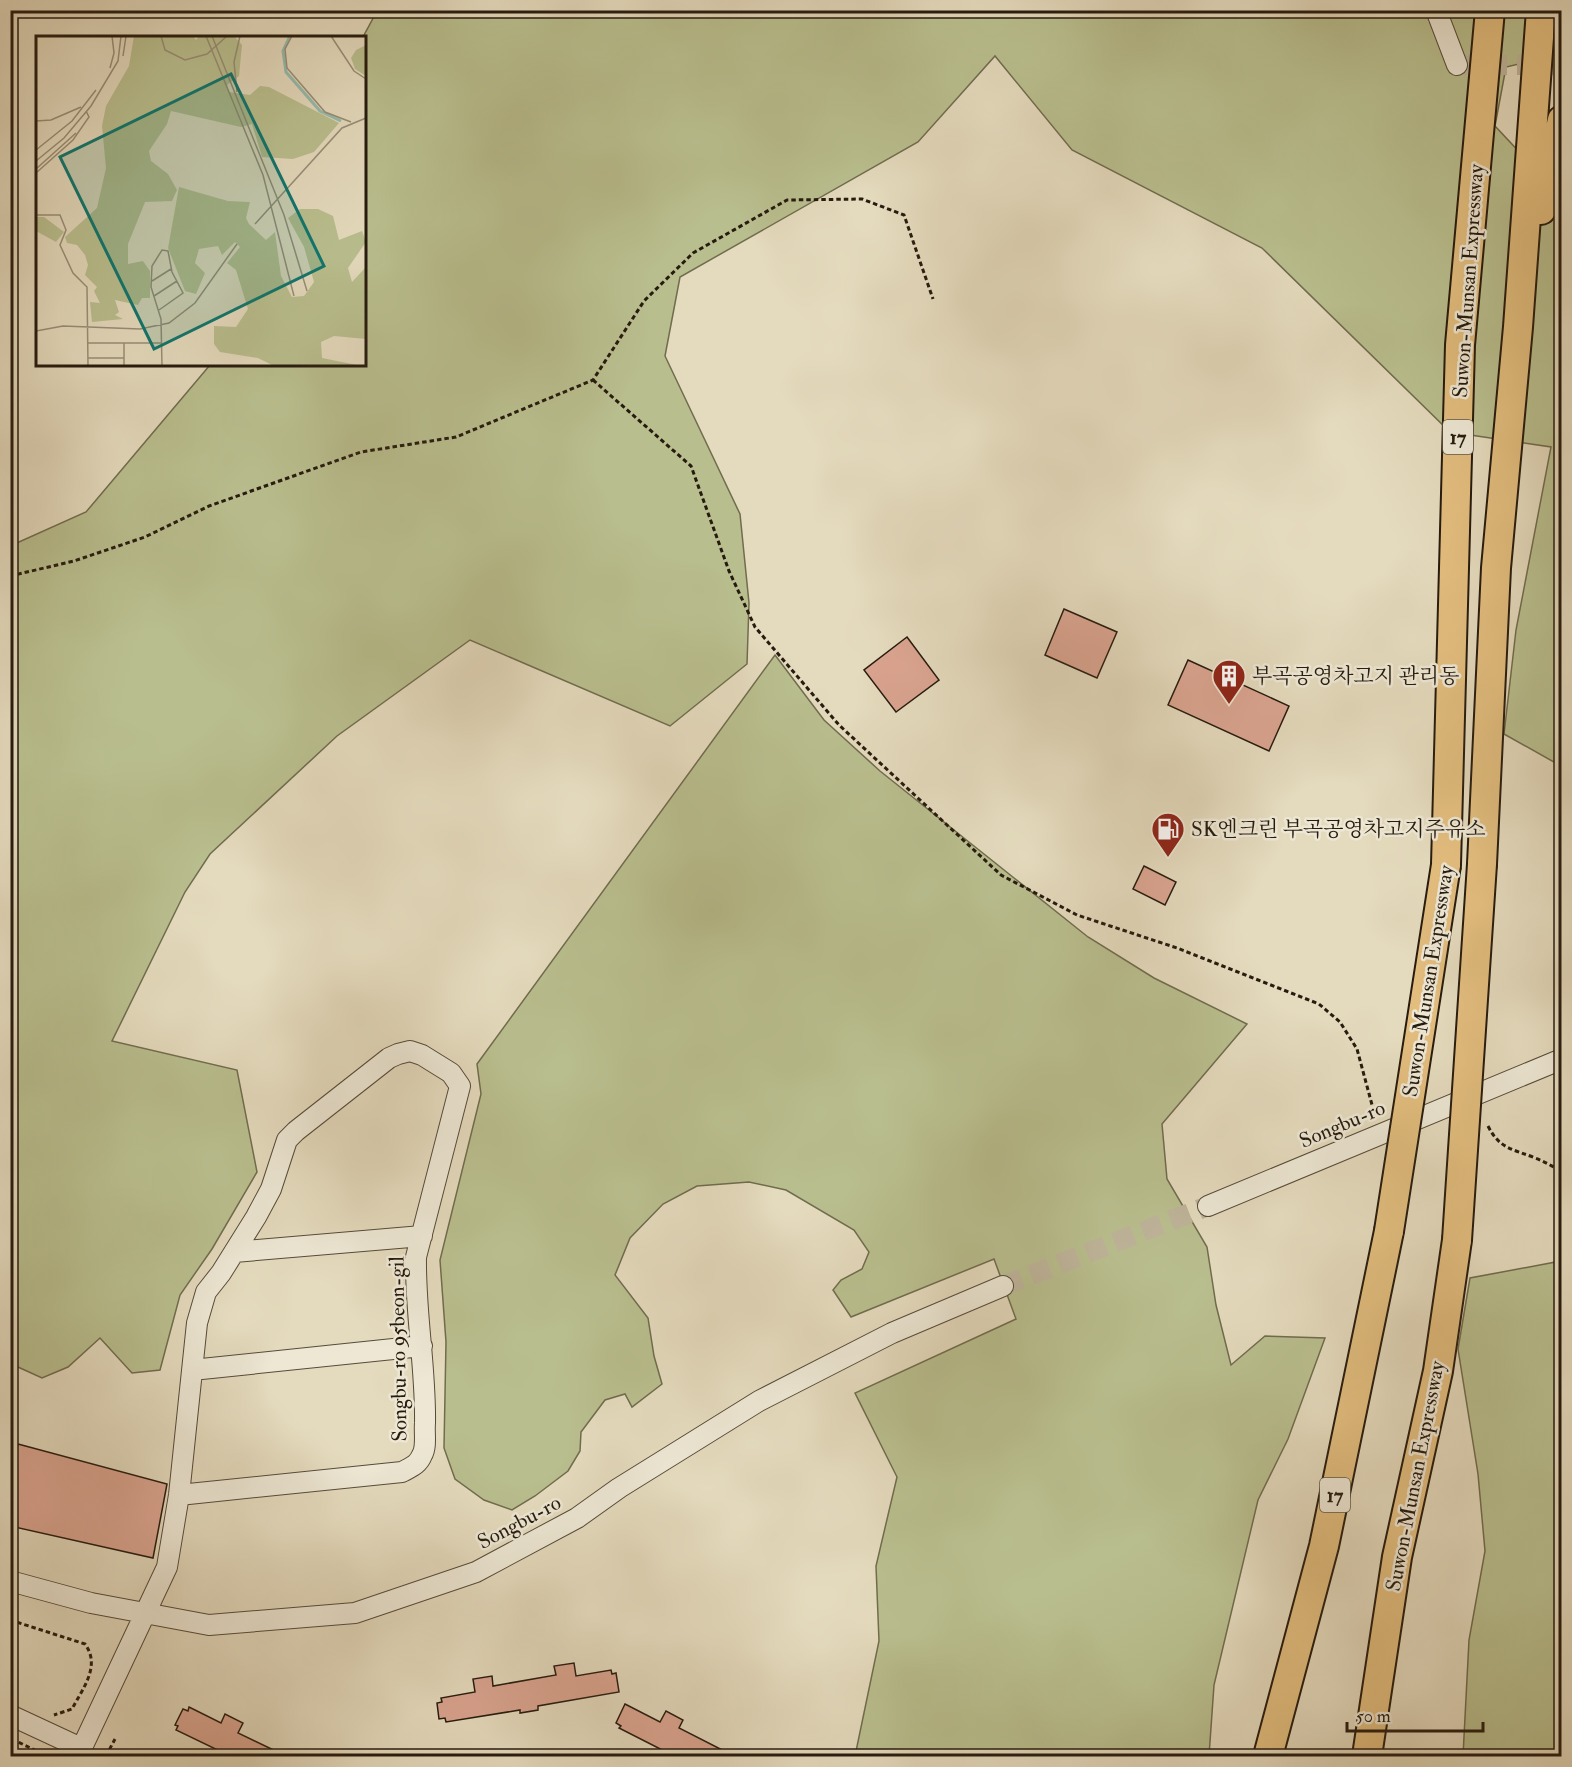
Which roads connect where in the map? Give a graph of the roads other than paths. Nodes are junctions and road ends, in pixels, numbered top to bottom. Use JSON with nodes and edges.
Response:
{"nodes":[{"id":1,"x":1436,"y":10,"type":"edge"},
{"id":2,"x":1490,"y":10,"type":"edge"},
{"id":3,"x":1541,"y":10,"type":"edge"},
{"id":4,"x":1457,"y":65,"type":"dead end"},
{"id":5,"x":1562,"y":120,"type":"edge"},
{"id":6,"x":1518,"y":327,"type":"junction"},
{"id":7,"x":1562,"y":1059,"type":"edge"},
{"id":8,"x":1208,"y":1206,"type":"tunnel mouth"},
{"id":9,"x":422,"y":1236,"type":"junction"},
{"id":10,"x":234,"y":1252,"type":"junction"},
{"id":11,"x":1003,"y":1286,"type":"tunnel mouth"},
{"id":12,"x":422,"y":1346,"type":"junction"},
{"id":13,"x":192,"y":1370,"type":"junction"},
{"id":14,"x":179,"y":1495,"type":"junction"},
{"id":15,"x":10,"y":1581,"type":"edge"},
{"id":16,"x":140,"y":1613,"type":"junction"},
{"id":17,"x":10,"y":1715,"type":"edge"},
{"id":18,"x":75,"y":1751,"type":"edge"},
{"id":19,"x":1268,"y":1756,"type":"edge"},
{"id":20,"x":1367,"y":1756,"type":"edge"}],
"edges":[{"from":1,"to":4,"type":"street"},
{"from":2,"to":19,"type":"highway","name":"Suwon-Munsan Expressway","number":"17","bridge":true},
{"from":3,"to":6,"type":"highway","name":"Suwon-Munsan Expressway"},
{"from":5,"to":6,"type":"highway"},
{"from":6,"to":20,"type":"highway","name":"Suwon-Munsan Expressway","bridge":true},
{"from":7,"to":8,"type":"street","name":"Songbu-ro"},
{"from":9,"to":10,"type":"street"},
{"from":9,"to":10,"type":"street","name":"Songbu-ro 95beon-gil"},
{"from":9,"to":12,"type":"street","name":"Songbu-ro 95beon-gil"},
{"from":10,"to":13,"type":"street","name":"Songbu-ro 95beon-gil"},
{"from":11,"to":16,"type":"street","name":"Songbu-ro"},
{"from":12,"to":13,"type":"street"},
{"from":12,"to":14,"type":"street","name":"Songbu-ro 95beon-gil"},
{"from":13,"to":14,"type":"street","name":"Songbu-ro 95beon-gil"},
{"from":14,"to":16,"type":"street","name":"Songbu-ro 95beon-gil"},
{"from":15,"to":16,"type":"street","name":"Songbu-ro"},
{"from":16,"to":18,"type":"street","name":"Songbu-ro 95beon-gil"},
{"from":17,"to":18,"type":"street"}]}
